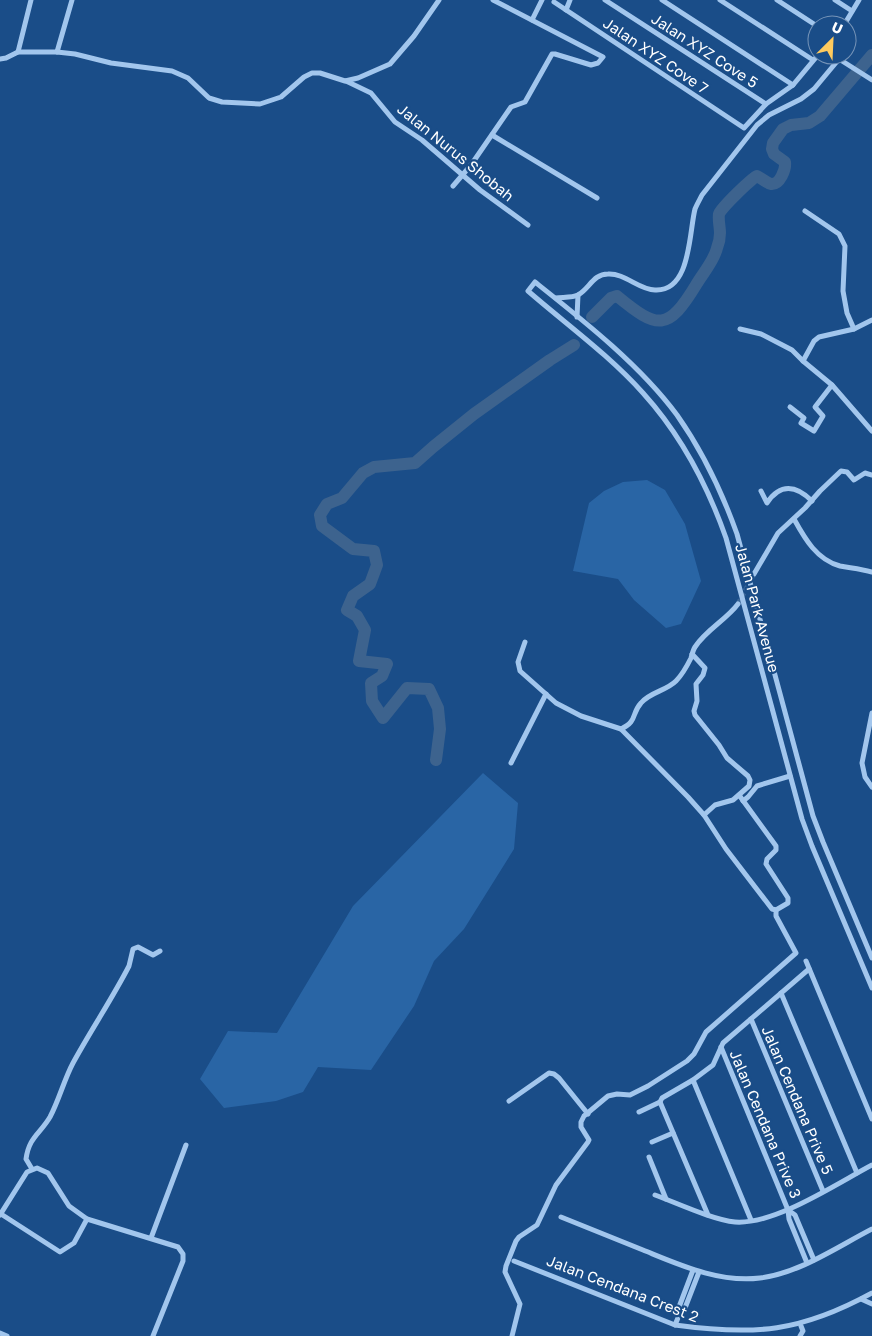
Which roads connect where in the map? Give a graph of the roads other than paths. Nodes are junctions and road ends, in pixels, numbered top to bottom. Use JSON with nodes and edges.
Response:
{"nodes":[{"id":1,"x":32,"y":0,"type":"edge"},
{"id":2,"x":72,"y":0,"type":"edge"},
{"id":3,"x":439,"y":0,"type":"edge"},
{"id":4,"x":493,"y":0,"type":"edge"},
{"id":5,"x":542,"y":0,"type":"edge"},
{"id":6,"x":570,"y":0,"type":"edge"},
{"id":7,"x":605,"y":0,"type":"edge"},
{"id":8,"x":662,"y":0,"type":"edge"},
{"id":9,"x":720,"y":0,"type":"edge"},
{"id":10,"x":777,"y":0,"type":"edge"},
{"id":11,"x":834,"y":0,"type":"edge"},
{"id":12,"x":859,"y":0,"type":"edge"},
{"id":13,"x":554,"y":2,"type":"dead end"},
{"id":14,"x":566,"y":10,"type":"junction"},
{"id":15,"x":852,"y":11,"type":"junction"},
{"id":16,"x":850,"y":15,"type":"edge"},
{"id":17,"x":532,"y":20,"type":"junction"},
{"id":18,"x":807,"y":20,"type":"edge"},
{"id":19,"x":18,"y":52,"type":"junction"},
{"id":20,"x":58,"y":52,"type":"junction"},
{"id":21,"x":807,"y":56,"type":"edge"},
{"id":22,"x":0,"y":59,"type":"edge"},
{"id":23,"x":809,"y":65,"type":"edge"},
{"id":24,"x":834,"y":65,"type":"edge"},
{"id":25,"x":850,"y":65,"type":"edge"},
{"id":26,"x":872,"y":80,"type":"edge"},
{"id":27,"x":345,"y":81,"type":"junction"},
{"id":28,"x":793,"y":85,"type":"junction"},
{"id":29,"x":766,"y":104,"type":"junction"},
{"id":30,"x":492,"y":135,"type":"junction"},
{"id":31,"x":462,"y":175,"type":"junction"},
{"id":32,"x":452,"y":186,"type":"dead end"},
{"id":33,"x":597,"y":198,"type":"dead end"},
{"id":34,"x":805,"y":211,"type":"dead end"},
{"id":35,"x":528,"y":225,"type":"dead end"},
{"id":36,"x":578,"y":295,"type":"junction"},
{"id":37,"x":556,"y":298,"type":"junction"},
{"id":38,"x":577,"y":317,"type":"junction"},
{"id":39,"x":872,"y":320,"type":"edge"},
{"id":40,"x":740,"y":329,"type":"dead end"},
{"id":41,"x":854,"y":329,"type":"junction"},
{"id":42,"x":803,"y":361,"type":"junction"},
{"id":43,"x":832,"y":385,"type":"junction"},
{"id":44,"x":790,"y":407,"type":"dead end"},
{"id":45,"x":872,"y":431,"type":"edge"},
{"id":46,"x":695,"y":444,"type":"junction"},
{"id":47,"x":686,"y":450,"type":"junction"},
{"id":48,"x":872,"y":475,"type":"edge"},
{"id":49,"x":761,"y":491,"type":"dead end"},
{"id":50,"x":812,"y":501,"type":"junction"},
{"id":51,"x":794,"y":519,"type":"junction"},
{"id":52,"x":872,"y":572,"type":"edge"},
{"id":53,"x":754,"y":574,"type":"tunnel mouth"},
{"id":54,"x":738,"y":604,"type":"tunnel mouth"},
{"id":55,"x":525,"y":642,"type":"dead end"},
{"id":56,"x":692,"y":654,"type":"junction"},
{"id":57,"x":546,"y":694,"type":"junction"},
{"id":58,"x":872,"y":713,"type":"edge"},
{"id":59,"x":790,"y":728,"type":"junction"},
{"id":60,"x":621,"y":730,"type":"junction"},
{"id":61,"x":778,"y":731,"type":"junction"},
{"id":62,"x":511,"y":763,"type":"dead end"},
{"id":63,"x":790,"y":776,"type":"junction"},
{"id":64,"x":872,"y":787,"type":"edge"},
{"id":65,"x":739,"y":795,"type":"junction"},
{"id":66,"x":743,"y":800,"type":"junction"},
{"id":67,"x":704,"y":815,"type":"junction"},
{"id":68,"x":776,"y":910,"type":"junction"},
{"id":69,"x":858,"y":926,"type":"junction"},
{"id":70,"x":848,"y":930,"type":"junction"},
{"id":71,"x":160,"y":951,"type":"dead end"},
{"id":72,"x":872,"y":958,"type":"edge"},
{"id":73,"x":806,"y":961,"type":"dead end"},
{"id":74,"x":810,"y":969,"type":"junction"},
{"id":75,"x":872,"y":988,"type":"edge"},
{"id":76,"x":782,"y":993,"type":"junction"},
{"id":77,"x":751,"y":1019,"type":"junction"},
{"id":78,"x":721,"y":1047,"type":"junction"},
{"id":79,"x":693,"y":1080,"type":"junction"},
{"id":80,"x":509,"y":1101,"type":"dead end"},
{"id":81,"x":660,"y":1102,"type":"junction"},
{"id":82,"x":639,"y":1112,"type":"dead end"},
{"id":83,"x":588,"y":1114,"type":"junction"},
{"id":84,"x":872,"y":1118,"type":"edge"},
{"id":85,"x":673,"y":1133,"type":"junction"},
{"id":86,"x":652,"y":1142,"type":"dead end"},
{"id":87,"x":186,"y":1145,"type":"dead end"},
{"id":88,"x":649,"y":1157,"type":"dead end"},
{"id":89,"x":872,"y":1166,"type":"edge"},
{"id":90,"x":32,"y":1169,"type":"junction"},
{"id":91,"x":857,"y":1173,"type":"junction"},
{"id":92,"x":823,"y":1191,"type":"junction"},
{"id":93,"x":655,"y":1195,"type":"dead end"},
{"id":94,"x":666,"y":1199,"type":"junction"},
{"id":95,"x":788,"y":1210,"type":"junction"},
{"id":96,"x":0,"y":1215,"type":"edge"},
{"id":97,"x":708,"y":1215,"type":"junction"},
{"id":98,"x":561,"y":1217,"type":"dead end"},
{"id":99,"x":87,"y":1219,"type":"junction"},
{"id":100,"x":751,"y":1220,"type":"junction"},
{"id":101,"x":872,"y":1229,"type":"edge"},
{"id":102,"x":151,"y":1238,"type":"junction"},
{"id":103,"x":804,"y":1238,"type":"junction"},
{"id":104,"x":798,"y":1241,"type":"junction"},
{"id":105,"x":814,"y":1260,"type":"junction"},
{"id":106,"x":514,"y":1261,"type":"dead end"},
{"id":107,"x":807,"y":1263,"type":"junction"},
{"id":108,"x":693,"y":1270,"type":"junction"},
{"id":109,"x":699,"y":1272,"type":"junction"},
{"id":110,"x":685,"y":1289,"type":"junction"},
{"id":111,"x":691,"y":1292,"type":"junction"},
{"id":112,"x":872,"y":1293,"type":"edge"},
{"id":113,"x":683,"y":1295,"type":"junction"},
{"id":114,"x":689,"y":1298,"type":"junction"},
{"id":115,"x":861,"y":1300,"type":"junction"},
{"id":116,"x":872,"y":1304,"type":"edge"},
{"id":117,"x":680,"y":1312,"type":"junction"},
{"id":118,"x":675,"y":1324,"type":"junction"},
{"id":119,"x":801,"y":1326,"type":"junction"},
{"id":120,"x":0,"y":1333,"type":"edge"},
{"id":121,"x":753,"y":1335,"type":"edge"},
{"id":122,"x":7,"y":1336,"type":"edge"},
{"id":123,"x":153,"y":1336,"type":"edge"},
{"id":124,"x":512,"y":1336,"type":"edge"},
{"id":125,"x":800,"y":1336,"type":"edge"}],
"edges":[{"from":1,"to":19,"type":"street"},
{"from":2,"to":20,"type":"street"},
{"from":3,"to":27,"type":"street"},
{"from":4,"to":17,"type":"street"},
{"from":5,"to":17,"type":"street"},
{"from":6,"to":14,"type":"street"},
{"from":7,"to":29,"type":"street","name":"Jalan XYZ Cove 5"},
{"from":8,"to":28,"type":"street"},
{"from":9,"to":21,"type":"street"},
{"from":10,"to":18,"type":"street"},
{"from":11,"to":15,"type":"street"},
{"from":12,"to":15,"type":"street"},
{"from":13,"to":14,"type":"street","name":"Jalan XYZ Cove 7"},
{"from":14,"to":29,"type":"street","name":"Jalan XYZ Cove 7"},
{"from":15,"to":16,"type":"street"},
{"from":17,"to":30,"type":"street"},
{"from":19,"to":20,"type":"street","name":"Jalan Nurus Shobah"},
{"from":19,"to":22,"type":"street"},
{"from":20,"to":27,"type":"street","name":"Jalan Nurus Shobah"},
{"from":23,"to":28,"type":"street"},
{"from":24,"to":36,"type":"street"},
{"from":25,"to":26,"type":"street"},
{"from":27,"to":31,"type":"street","name":"Jalan Nurus Shobah"},
{"from":28,"to":29,"type":"street"},
{"from":30,"to":31,"type":"street"},
{"from":30,"to":33,"type":"street"},
{"from":31,"to":32,"type":"street"},
{"from":31,"to":35,"type":"street","name":"Jalan Nurus Shobah"},
{"from":34,"to":41,"type":"street"},
{"from":36,"to":37,"type":"street"},
{"from":36,"to":38,"type":"street"},
{"from":37,"to":38,"type":"street","name":"Jalan Park Avenue"},
{"from":37,"to":47,"type":"street","name":"Jalan Park Avenue"},
{"from":38,"to":46,"type":"street","name":"Jalan Park Avenue"},
{"from":39,"to":41,"type":"street"},
{"from":40,"to":42,"type":"street"},
{"from":41,"to":42,"type":"street"},
{"from":42,"to":43,"type":"street"},
{"from":43,"to":44,"type":"street"},
{"from":43,"to":45,"type":"street"},
{"from":46,"to":47,"type":"street"},
{"from":46,"to":59,"type":"street","name":"Jalan Park Avenue"},
{"from":47,"to":61,"type":"street","name":"Jalan Park Avenue"},
{"from":48,"to":50,"type":"street"},
{"from":49,"to":50,"type":"street"},
{"from":50,"to":51,"type":"street"},
{"from":51,"to":52,"type":"street"},
{"from":51,"to":53,"type":"street"},
{"from":54,"to":56,"type":"street"},
{"from":55,"to":57,"type":"street"},
{"from":56,"to":60,"type":"street"},
{"from":56,"to":65,"type":"street"},
{"from":57,"to":60,"type":"street"},
{"from":57,"to":62,"type":"street"},
{"from":58,"to":64,"type":"street"},
{"from":59,"to":61,"type":"street"},
{"from":59,"to":69,"type":"street","name":"Jalan Park Avenue"},
{"from":60,"to":67,"type":"street"},
{"from":61,"to":63,"type":"street","name":"Jalan Park Avenue"},
{"from":63,"to":66,"type":"street"},
{"from":63,"to":70,"type":"street","name":"Jalan Park Avenue"},
{"from":65,"to":66,"type":"street"},
{"from":65,"to":67,"type":"street"},
{"from":66,"to":68,"type":"street"},
{"from":67,"to":68,"type":"street"},
{"from":68,"to":83,"type":"street"},
{"from":69,"to":70,"type":"street"},
{"from":69,"to":72,"type":"street","name":"Jalan Park Avenue"},
{"from":70,"to":75,"type":"street","name":"Jalan Park Avenue"},
{"from":71,"to":90,"type":"street"},
{"from":73,"to":74,"type":"street"},
{"from":74,"to":76,"type":"street"},
{"from":74,"to":84,"type":"street"},
{"from":76,"to":77,"type":"street"},
{"from":76,"to":91,"type":"street"},
{"from":77,"to":78,"type":"street"},
{"from":77,"to":92,"type":"street","name":"Jalan Cendana Prive 5"},
{"from":78,"to":79,"type":"street"},
{"from":78,"to":95,"type":"street","name":"Jalan Cendana Prive 3"},
{"from":79,"to":81,"type":"street"},
{"from":79,"to":100,"type":"street"},
{"from":80,"to":83,"type":"street"},
{"from":81,"to":82,"type":"street"},
{"from":81,"to":85,"type":"street"},
{"from":83,"to":124,"type":"street"},
{"from":85,"to":86,"type":"street"},
{"from":85,"to":97,"type":"street"},
{"from":87,"to":102,"type":"street"},
{"from":88,"to":94,"type":"street"},
{"from":89,"to":91,"type":"street"},
{"from":90,"to":96,"type":"street"},
{"from":90,"to":99,"type":"street"},
{"from":91,"to":92,"type":"street"},
{"from":92,"to":95,"type":"street"},
{"from":93,"to":94,"type":"street"},
{"from":94,"to":97,"type":"street"},
{"from":95,"to":100,"type":"street"},
{"from":95,"to":103,"type":"street","name":"Jalan Cendana Prive 3"},
{"from":95,"to":104,"type":"street","name":"Jalan Cendana Prive 3"},
{"from":96,"to":99,"type":"street"},
{"from":97,"to":100,"type":"street"},
{"from":98,"to":108,"type":"street"},
{"from":99,"to":102,"type":"street"},
{"from":101,"to":105,"type":"street"},
{"from":102,"to":123,"type":"street"},
{"from":103,"to":104,"type":"street"},
{"from":103,"to":105,"type":"street","name":"Jalan Cendana Prive 3"},
{"from":104,"to":107,"type":"street","name":"Jalan Cendana Prive 3"},
{"from":105,"to":107,"type":"street"},
{"from":106,"to":118,"type":"street","name":"Jalan Cendana Crest 2"},
{"from":107,"to":109,"type":"street"},
{"from":108,"to":109,"type":"street"},
{"from":108,"to":110,"type":"street"},
{"from":109,"to":111,"type":"street"},
{"from":110,"to":111,"type":"street"},
{"from":110,"to":113,"type":"street"},
{"from":111,"to":114,"type":"street"},
{"from":112,"to":115,"type":"street","name":"Jalan Cendana Crest 2"},
{"from":113,"to":114,"type":"street"},
{"from":113,"to":117,"type":"street"},
{"from":114,"to":117,"type":"street"},
{"from":115,"to":116,"type":"street"},
{"from":115,"to":119,"type":"street","name":"Jalan Cendana Crest 2"},
{"from":117,"to":118,"type":"street"},
{"from":118,"to":121,"type":"street","name":"Jalan Cendana Crest 2"},
{"from":119,"to":121,"type":"street","name":"Jalan Cendana Crest 2"},
{"from":119,"to":125,"type":"street"},
{"from":120,"to":122,"type":"street"}]}
